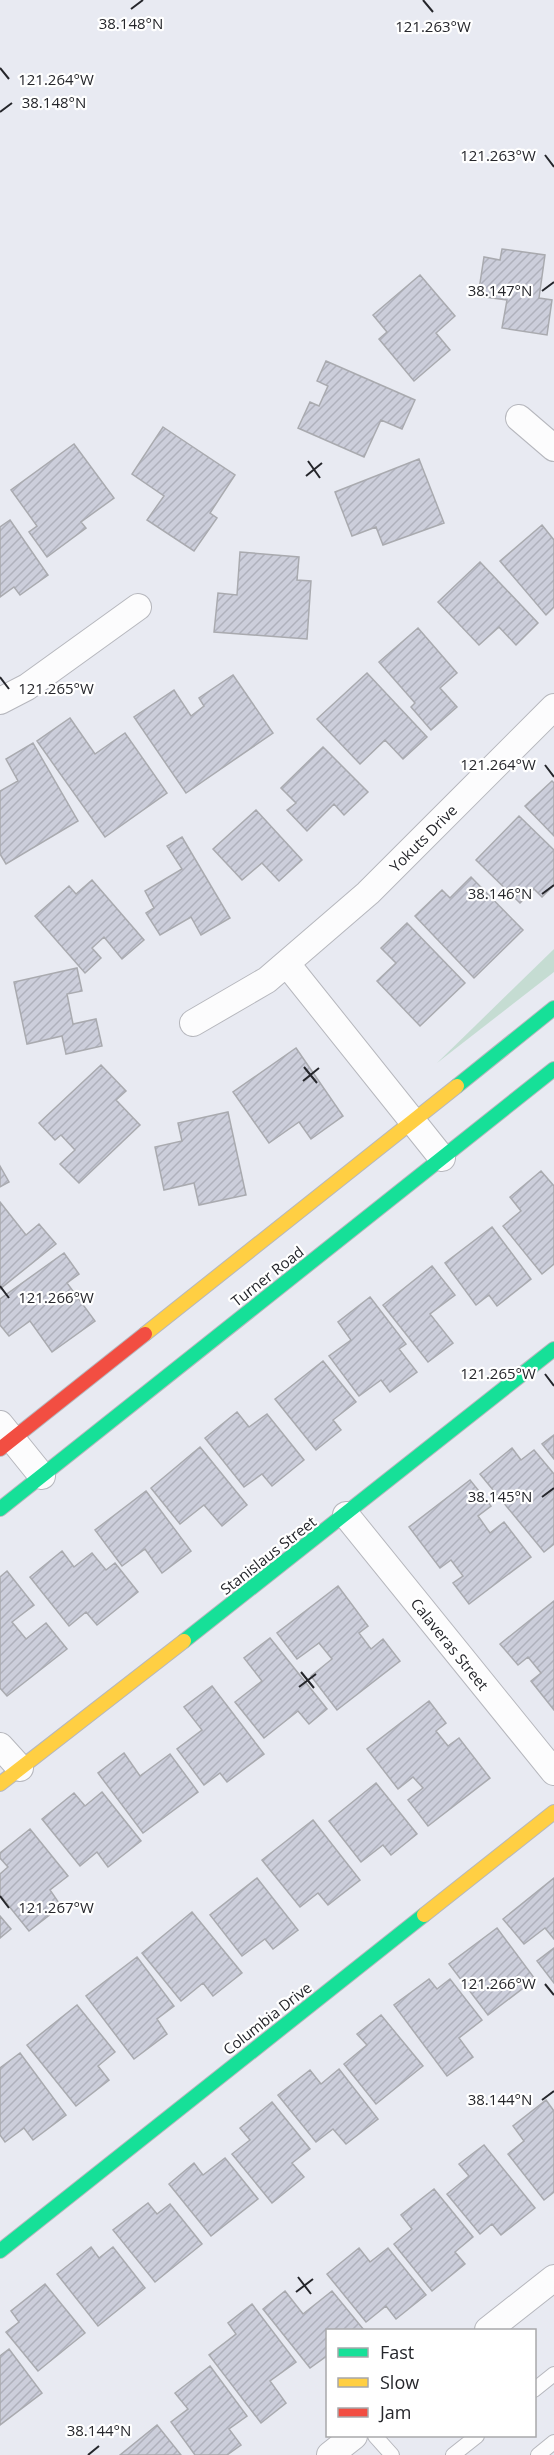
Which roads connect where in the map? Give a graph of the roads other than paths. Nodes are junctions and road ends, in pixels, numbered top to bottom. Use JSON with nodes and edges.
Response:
{"nodes":[{"id":1,"x":519,"y":418,"type":"dead end"},
{"id":2,"x":554,"y":448,"type":"edge"},
{"id":3,"x":138,"y":607,"type":"dead end"},
{"id":4,"x":0,"y":701,"type":"edge"},
{"id":5,"x":554,"y":707,"type":"edge"},
{"id":6,"x":287,"y":964,"type":"junction"},
{"id":7,"x":554,"y":1008,"type":"edge"},
{"id":8,"x":193,"y":1023,"type":"dead end"},
{"id":9,"x":554,"y":1069,"type":"edge"},
{"id":10,"x":412,"y":1122,"type":"junction"},
{"id":11,"x":442,"y":1158,"type":"junction"},
{"id":12,"x":554,"y":1349,"type":"edge"},
{"id":13,"x":4,"y":1437,"type":"edge"},
{"id":14,"x":42,"y":1476,"type":"junction"},
{"id":15,"x":0,"y":1509,"type":"edge"},
{"id":16,"x":346,"y":1515,"type":"junction"},
{"id":17,"x":0,"y":1746,"type":"edge"},
{"id":18,"x":20,"y":1768,"type":"junction"},
{"id":19,"x":554,"y":1772,"type":"edge"},
{"id":20,"x":0,"y":1784,"type":"edge"},
{"id":21,"x":554,"y":1812,"type":"edge"},
{"id":22,"x":0,"y":2251,"type":"edge"},
{"id":23,"x":554,"y":2278,"type":"edge"},
{"id":24,"x":490,"y":2329,"type":"edge"},
{"id":25,"x":554,"y":2374,"type":"edge"},
{"id":26,"x":536,"y":2388,"type":"edge"},
{"id":27,"x":353,"y":2437,"type":"edge"},
{"id":28,"x":376,"y":2437,"type":"edge"},
{"id":29,"x":476,"y":2437,"type":"edge"},
{"id":30,"x":554,"y":2442,"type":"edge"},
{"id":31,"x":330,"y":2455,"type":"edge"},
{"id":32,"x":392,"y":2455,"type":"edge"},
{"id":33,"x":453,"y":2455,"type":"edge"},
{"id":34,"x":538,"y":2455,"type":"edge"}],
"edges":[{"from":1,"to":2,"type":"street"},
{"from":3,"to":4,"type":"street"},
{"from":5,"to":6,"type":"street","name":"Yokuts Drive"},
{"from":6,"to":8,"type":"street","name":"Yokuts Drive"},
{"from":6,"to":10,"type":"street"},
{"from":7,"to":10,"type":"street","name":"Turner Road"},
{"from":9,"to":11,"type":"street","name":"Turner Road"},
{"from":10,"to":11,"type":"street"},
{"from":10,"to":13,"type":"street","name":"Turner Road"},
{"from":11,"to":14,"type":"street","name":"Turner Road"},
{"from":12,"to":16,"type":"street","name":"Stanislaus Street"},
{"from":13,"to":14,"type":"street"},
{"from":14,"to":15,"type":"street","name":"Turner Road"},
{"from":16,"to":18,"type":"street","name":"Stanislaus Street"},
{"from":16,"to":19,"type":"street","name":"Calaveras Street"},
{"from":17,"to":18,"type":"street"},
{"from":18,"to":20,"type":"street","name":"Stanislaus Street"},
{"from":21,"to":22,"type":"street","name":"Columbia Drive"},
{"from":23,"to":24,"type":"street"},
{"from":25,"to":26,"type":"lane"},
{"from":27,"to":31,"type":"street"},
{"from":28,"to":32,"type":"lane"},
{"from":29,"to":33,"type":"lane"},
{"from":30,"to":34,"type":"lane"}]}
